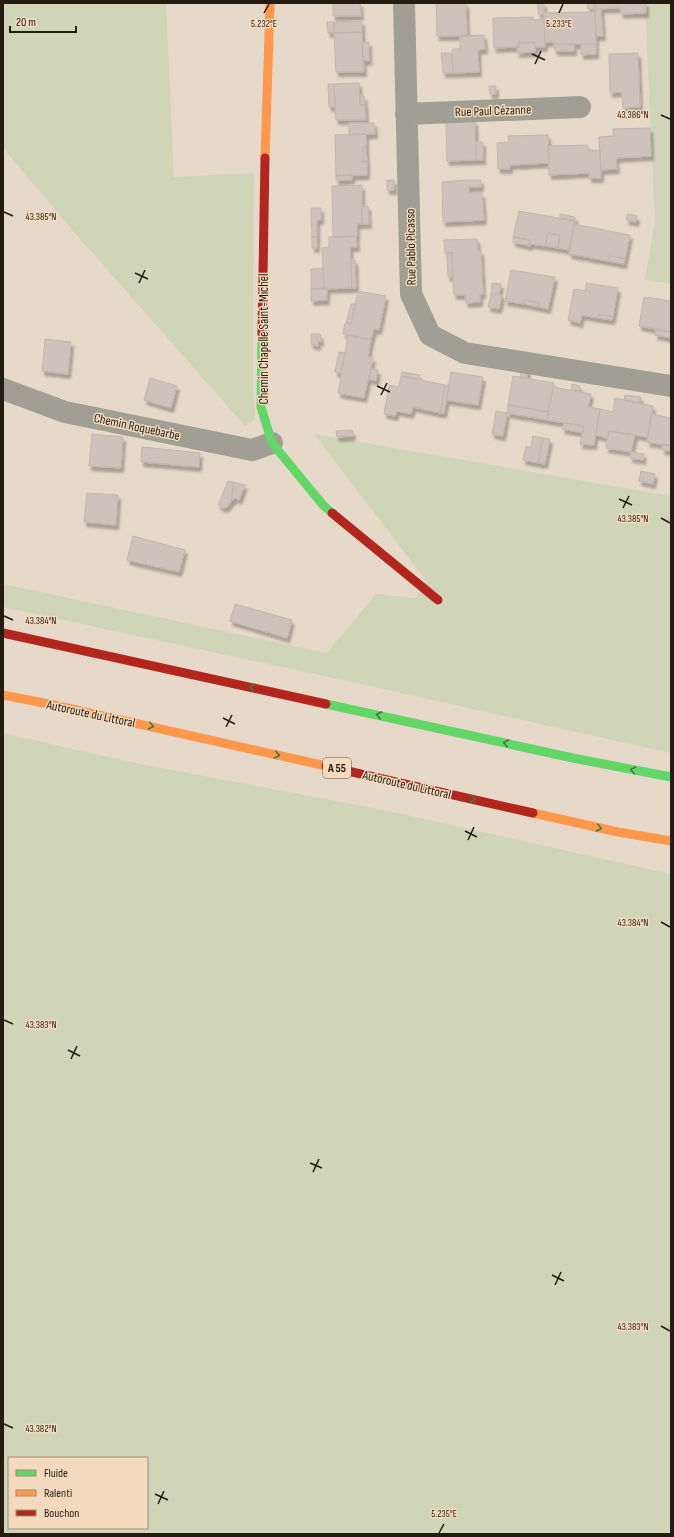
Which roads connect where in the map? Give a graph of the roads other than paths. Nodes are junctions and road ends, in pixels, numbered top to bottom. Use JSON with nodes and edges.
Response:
{"nodes":[{"id":1,"x":270,"y":3,"type":"edge"},
{"id":2,"x":404,"y":3,"type":"edge"},
{"id":3,"x":580,"y":107,"type":"dead end"},
{"id":4,"x":406,"y":114,"type":"junction"},
{"id":5,"x":671,"y":386,"type":"edge"},
{"id":6,"x":3,"y":390,"type":"edge"},
{"id":7,"x":272,"y":443,"type":"junction"},
{"id":8,"x":438,"y":600,"type":"dead end"},
{"id":9,"x":3,"y":633,"type":"edge"},
{"id":10,"x":3,"y":695,"type":"edge"},
{"id":11,"x":671,"y":777,"type":"edge"},
{"id":12,"x":671,"y":841,"type":"edge"}],
"edges":[{"from":1,"to":7,"type":"main road","name":"Chemin Chapelle Saint-Michel"},
{"from":2,"to":4,"type":"street","name":"Rue Pablo Picasso"},
{"from":3,"to":4,"type":"street","name":"Rue Paul Cézanne"},
{"from":4,"to":5,"type":"street","name":"Rue Pablo Picasso"},
{"from":6,"to":7,"type":"street","name":"Chemin Roquebarbe"},
{"from":7,"to":8,"type":"main road","name":"Chemin Chapelle Saint-Michel"},
{"from":11,"to":9,"type":"main road","one_way":true},
{"from":10,"to":12,"type":"main road","name":"Autoroute du Littoral","number":"A 55","one_way":true}]}
